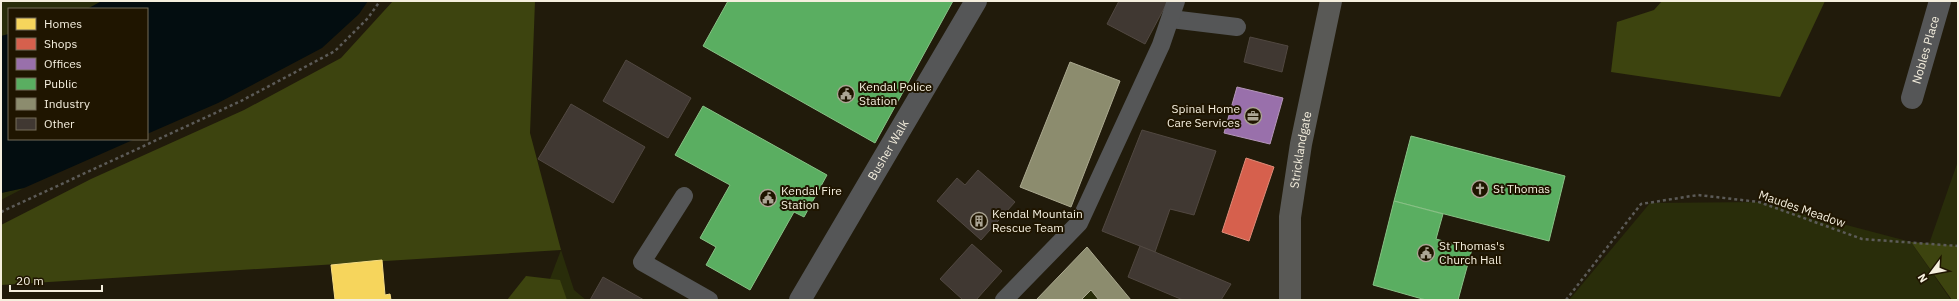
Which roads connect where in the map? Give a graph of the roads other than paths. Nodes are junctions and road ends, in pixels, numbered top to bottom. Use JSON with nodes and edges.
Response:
{"nodes":[{"id":1,"x":976,"y":1,"type":"edge"},
{"id":2,"x":1176,"y":1,"type":"edge"},
{"id":3,"x":1331,"y":1,"type":"edge"},
{"id":4,"x":1940,"y":1,"type":"edge"},
{"id":5,"x":1171,"y":19,"type":"junction"},
{"id":6,"x":1237,"y":28,"type":"dead end"},
{"id":7,"x":1912,"y":98,"type":"dead end"},
{"id":8,"x":684,"y":196,"type":"dead end"},
{"id":9,"x":708,"y":300,"type":"edge"},
{"id":10,"x":800,"y":300,"type":"edge"},
{"id":11,"x":1004,"y":300,"type":"edge"},
{"id":12,"x":1290,"y":300,"type":"edge"}],
"edges":[{"from":1,"to":10,"type":"street","name":"Busher Walk"},
{"from":2,"to":5,"type":"lane"},
{"from":3,"to":12,"type":"highway","name":"Stricklandgate"},
{"from":4,"to":7,"type":"street","name":"Nobles Place"},
{"from":5,"to":6,"type":"lane"},
{"from":5,"to":11,"type":"lane"},
{"from":8,"to":9,"type":"lane"}]}
